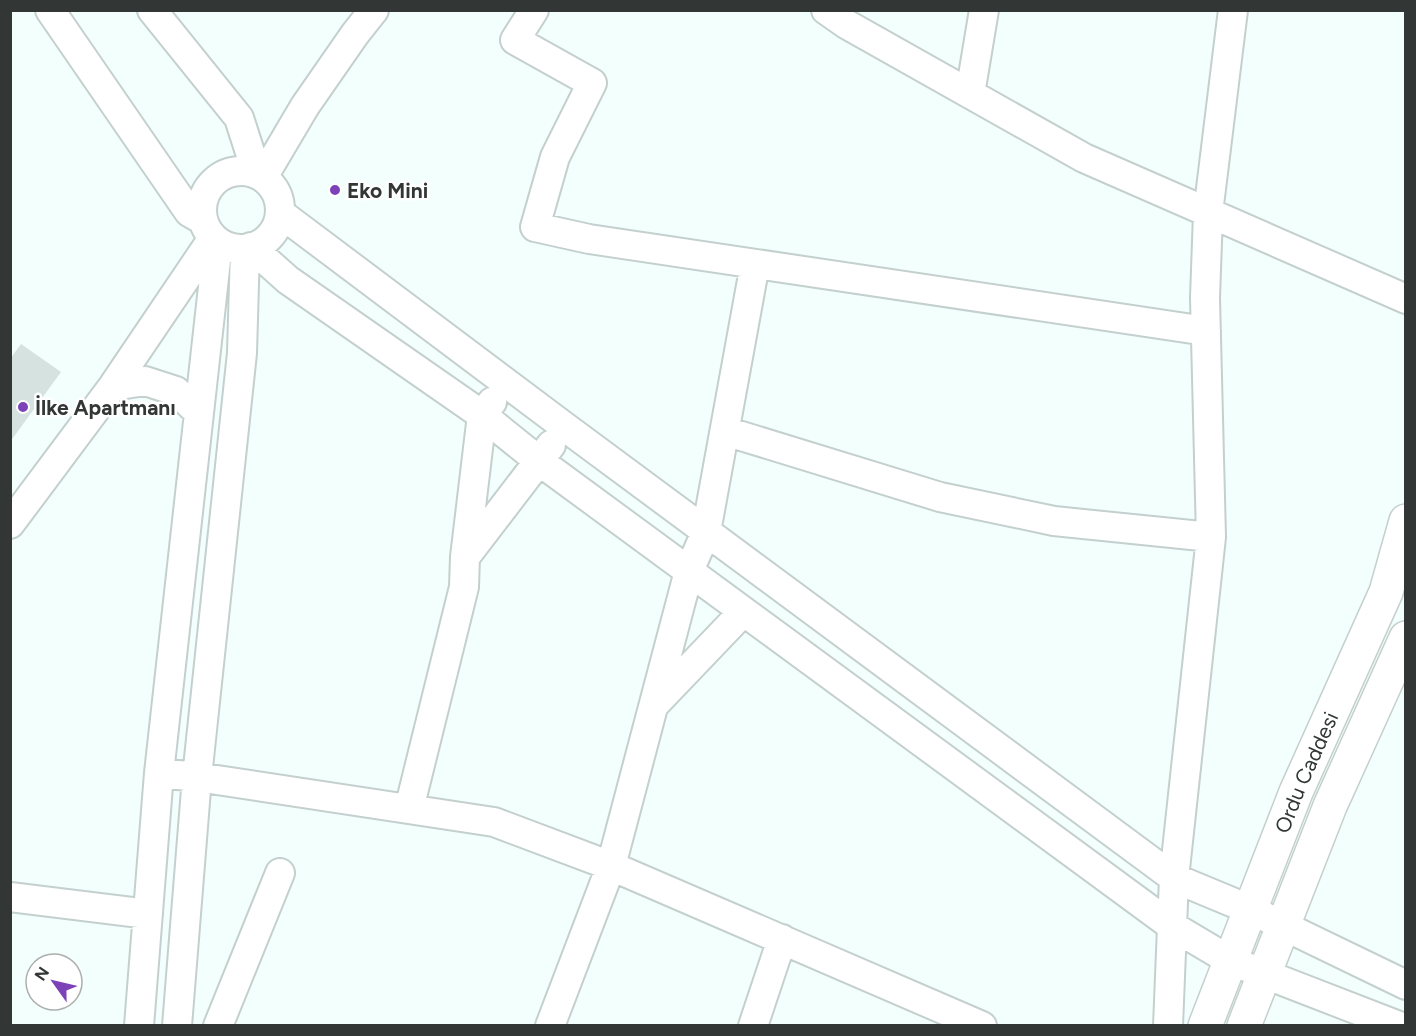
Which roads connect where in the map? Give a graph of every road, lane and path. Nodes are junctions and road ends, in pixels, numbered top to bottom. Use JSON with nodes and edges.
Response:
{"nodes":[{"id":1,"x":50,"y":10,"type":"edge"},
{"id":2,"x":152,"y":10,"type":"edge"},
{"id":3,"x":374,"y":10,"type":"edge"},
{"id":4,"x":534,"y":10,"type":"edge"},
{"id":5,"x":826,"y":10,"type":"edge"},
{"id":6,"x":984,"y":10,"type":"edge"},
{"id":7,"x":1233,"y":10,"type":"edge"},
{"id":8,"x":970,"y":94,"type":"junction"},
{"id":9,"x":260,"y":176,"type":"junction"},
{"id":10,"x":280,"y":213,"type":"junction"},
{"id":11,"x":1208,"y":213,"type":"junction"},
{"id":12,"x":226,"y":239,"type":"junction"},
{"id":13,"x":754,"y":264,"type":"junction"},
{"id":14,"x":1406,"y":299,"type":"edge"},
{"id":15,"x":1206,"y":331,"type":"junction"},
{"id":16,"x":506,"y":382,"type":"junction"},
{"id":17,"x":112,"y":386,"type":"junction"},
{"id":18,"x":199,"y":413,"type":"junction"},
{"id":19,"x":482,"y":415,"type":"junction"},
{"id":20,"x":565,"y":427,"type":"junction"},
{"id":21,"x":725,"y":431,"type":"junction"},
{"id":22,"x":539,"y":460,"type":"junction"},
{"id":23,"x":15,"y":509,"type":"edge"},
{"id":24,"x":1406,"y":521,"type":"edge"},
{"id":25,"x":706,"y":532,"type":"junction"},
{"id":26,"x":1211,"y":537,"type":"junction"},
{"id":27,"x":465,"y":557,"type":"junction"},
{"id":28,"x":689,"y":571,"type":"junction"},
{"id":29,"x":743,"y":612,"type":"junction"},
{"id":30,"x":1406,"y":638,"type":"edge"},
{"id":31,"x":653,"y":706,"type":"junction"},
{"id":32,"x":159,"y":774,"type":"junction"},
{"id":33,"x":197,"y":777,"type":"junction"},
{"id":34,"x":409,"y":809,"type":"junction"},
{"id":35,"x":611,"y":866,"type":"junction"},
{"id":36,"x":280,"y":873,"type":"dead end"},
{"id":37,"x":1174,"y":878,"type":"junction"},
{"id":38,"x":10,"y":897,"type":"edge"},
{"id":39,"x":1251,"y":910,"type":"junction"},
{"id":40,"x":148,"y":914,"type":"junction"},
{"id":41,"x":1172,"y":926,"type":"junction"},
{"id":42,"x":1283,"y":927,"type":"junction"},
{"id":43,"x":782,"y":939,"type":"junction"},
{"id":44,"x":1231,"y":961,"type":"junction"},
{"id":45,"x":1265,"y":973,"type":"junction"},
{"id":46,"x":1406,"y":985,"type":"edge"},
{"id":47,"x":970,"y":1023,"type":"edge"},
{"id":48,"x":139,"y":1026,"type":"edge"},
{"id":49,"x":177,"y":1026,"type":"edge"},
{"id":50,"x":218,"y":1026,"type":"edge"},
{"id":51,"x":550,"y":1026,"type":"edge"},
{"id":52,"x":753,"y":1026,"type":"edge"},
{"id":53,"x":1168,"y":1026,"type":"edge"},
{"id":54,"x":1205,"y":1026,"type":"edge"},
{"id":55,"x":1244,"y":1026,"type":"edge"},
{"id":56,"x":1399,"y":1026,"type":"edge"}],
"edges":[{"from":1,"to":12,"type":"street"},
{"from":2,"to":9,"type":"street"},
{"from":3,"to":9,"type":"street"},
{"from":4,"to":13,"type":"street"},
{"from":5,"to":8,"type":"street"},
{"from":6,"to":8,"type":"street"},
{"from":7,"to":11,"type":"street"},
{"from":8,"to":11,"type":"street"},
{"from":9,"to":10,"type":"street"},
{"from":9,"to":12,"type":"street"},
{"from":10,"to":12,"type":"street"},
{"from":10,"to":16,"type":"street"},
{"from":11,"to":14,"type":"street"},
{"from":11,"to":15,"type":"street"},
{"from":12,"to":17,"type":"street"},
{"from":12,"to":18,"type":"street"},
{"from":12,"to":19,"type":"street"},
{"from":12,"to":33,"type":"street"},
{"from":13,"to":15,"type":"street"},
{"from":13,"to":21,"type":"street"},
{"from":15,"to":26,"type":"street"},
{"from":16,"to":19,"type":"street"},
{"from":16,"to":20,"type":"street"},
{"from":17,"to":18,"type":"street"},
{"from":17,"to":23,"type":"street"},
{"from":18,"to":32,"type":"street"},
{"from":19,"to":22,"type":"street"},
{"from":19,"to":27,"type":"street"},
{"from":20,"to":22,"type":"street"},
{"from":20,"to":25,"type":"street"},
{"from":21,"to":25,"type":"street"},
{"from":21,"to":26,"type":"street"},
{"from":22,"to":27,"type":"street"},
{"from":22,"to":28,"type":"street"},
{"from":24,"to":39,"type":"main road","name":"Ordu Caddesi"},
{"from":25,"to":28,"type":"street"},
{"from":25,"to":37,"type":"street"},
{"from":26,"to":37,"type":"street"},
{"from":27,"to":34,"type":"street"},
{"from":28,"to":29,"type":"street"},
{"from":28,"to":31,"type":"street"},
{"from":29,"to":31,"type":"street"},
{"from":29,"to":41,"type":"street"},
{"from":30,"to":42,"type":"main road","name":"Ordu Caddesi"},
{"from":31,"to":35,"type":"street"},
{"from":32,"to":33,"type":"street"},
{"from":32,"to":40,"type":"street"},
{"from":33,"to":34,"type":"street"},
{"from":33,"to":49,"type":"street"},
{"from":34,"to":35,"type":"street"},
{"from":35,"to":43,"type":"street"},
{"from":35,"to":51,"type":"street"},
{"from":36,"to":50,"type":"street"},
{"from":37,"to":39,"type":"street"},
{"from":37,"to":41,"type":"street"},
{"from":38,"to":40,"type":"street"},
{"from":39,"to":42,"type":"street"},
{"from":39,"to":44,"type":"main road","name":"Ordu Caddesi"},
{"from":40,"to":48,"type":"street"},
{"from":41,"to":44,"type":"street"},
{"from":41,"to":53,"type":"street"},
{"from":42,"to":45,"type":"main road","name":"Ordu Caddesi"},
{"from":42,"to":46,"type":"street"},
{"from":43,"to":47,"type":"street"},
{"from":43,"to":52,"type":"street"},
{"from":44,"to":45,"type":"street"},
{"from":44,"to":54,"type":"main road","name":"Ordu Caddesi"},
{"from":45,"to":55,"type":"main road","name":"Ordu Caddesi"},
{"from":45,"to":56,"type":"street"}]}
